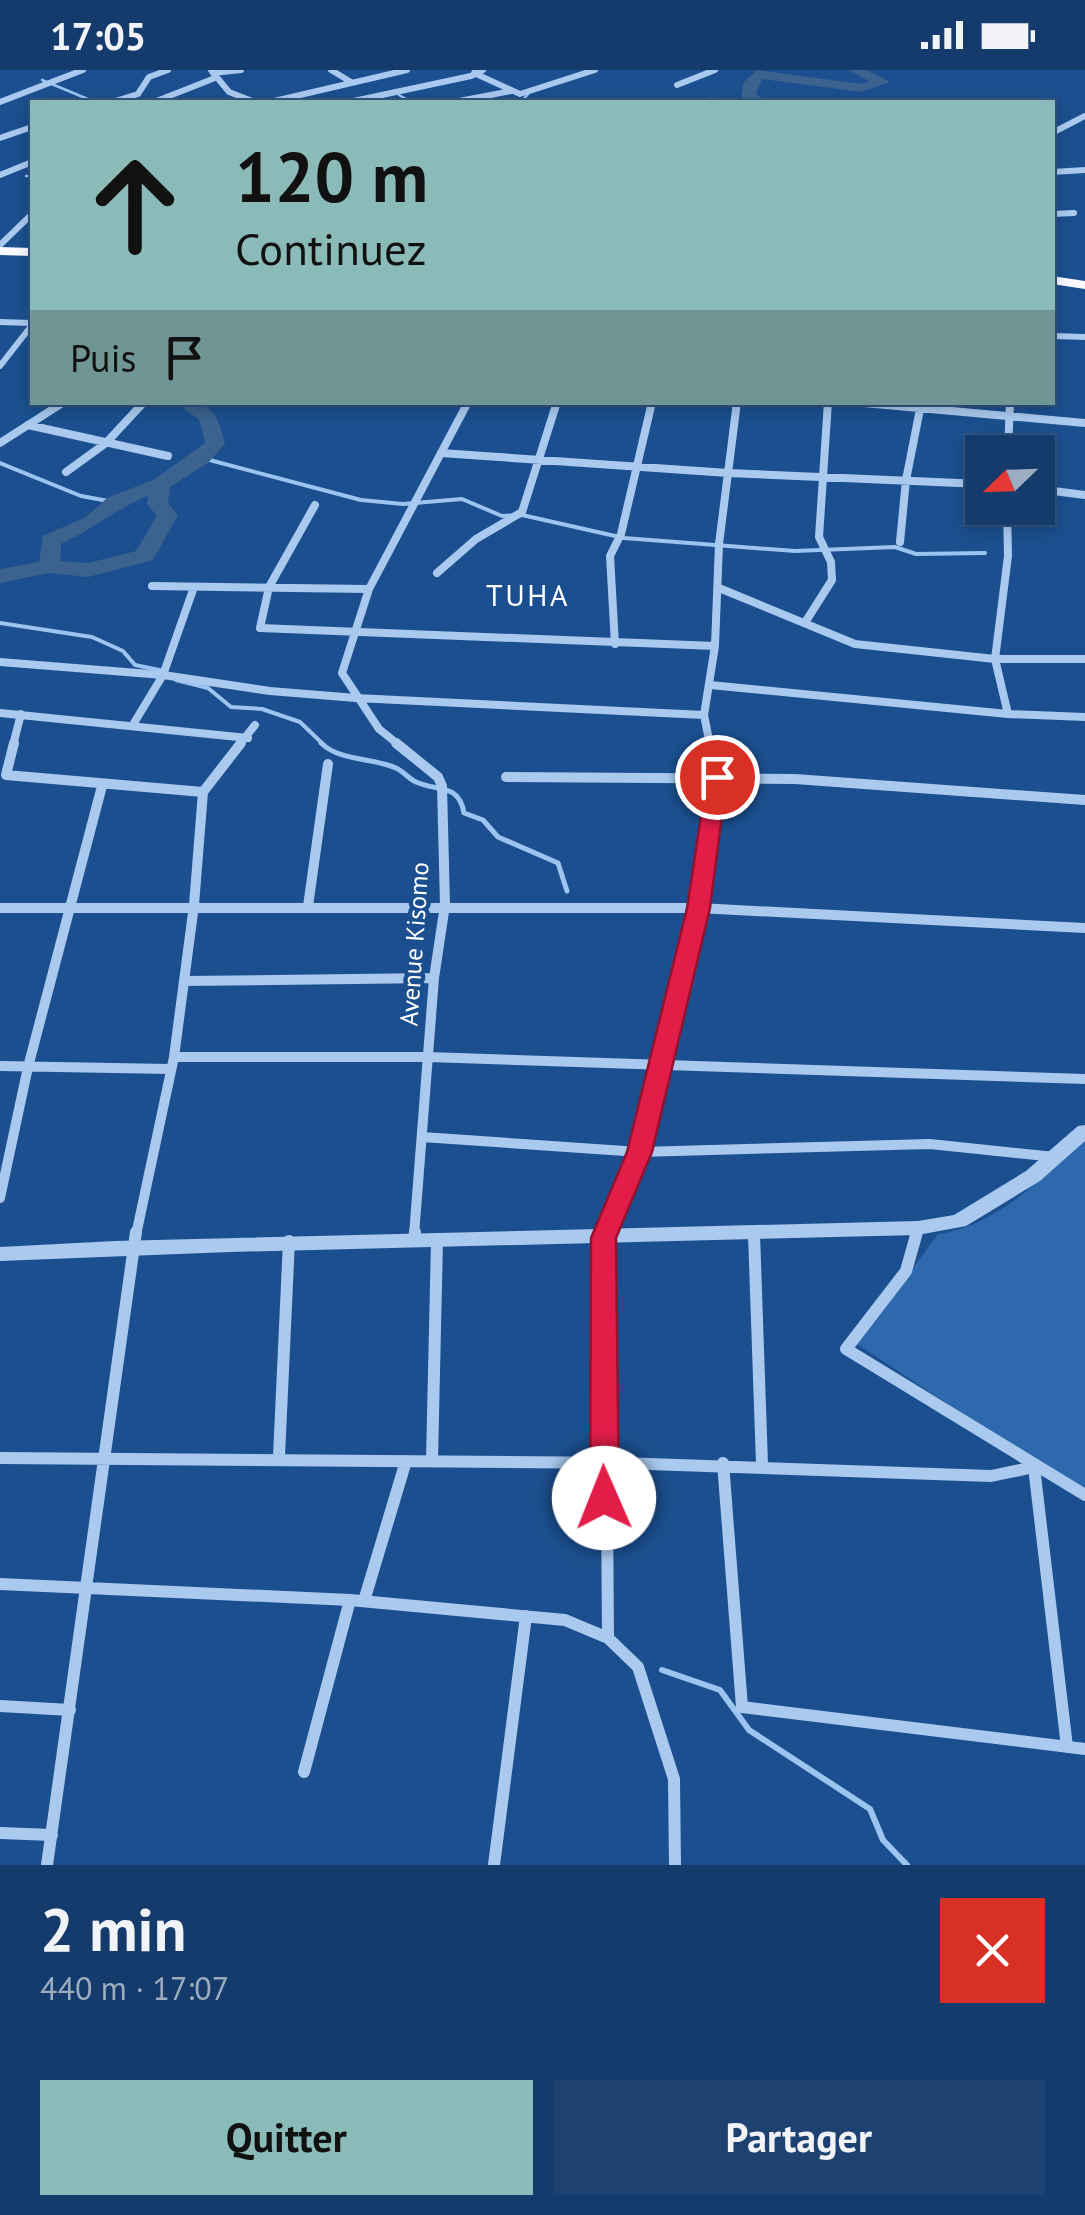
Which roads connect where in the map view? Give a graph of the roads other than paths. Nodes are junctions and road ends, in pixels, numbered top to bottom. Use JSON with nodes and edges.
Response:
{"nodes":[{"id":1,"x":83,"y":70,"type":"edge"},
{"id":2,"x":168,"y":70,"type":"edge"},
{"id":3,"x":241,"y":70,"type":"edge"},
{"id":4,"x":331,"y":70,"type":"edge"},
{"id":5,"x":407,"y":70,"type":"edge"},
{"id":6,"x":595,"y":70,"type":"edge"},
{"id":7,"x":476,"y":71,"type":"edge"},
{"id":8,"x":712,"y":71,"type":"edge"},
{"id":9,"x":213,"y":74,"type":"edge"},
{"id":10,"x":351,"y":82,"type":"junction"},
{"id":11,"x":678,"y":85,"type":"dead end"},
{"id":12,"x":512,"y":90,"type":"junction"},
{"id":13,"x":135,"y":95,"type":"junction"},
{"id":14,"x":119,"y":100,"type":"edge"},
{"id":15,"x":141,"y":100,"type":"edge"},
{"id":16,"x":158,"y":100,"type":"edge"},
{"id":17,"x":249,"y":100,"type":"edge"},
{"id":18,"x":278,"y":100,"type":"edge"},
{"id":19,"x":356,"y":100,"type":"edge"},
{"id":20,"x":464,"y":100,"type":"edge"},
{"id":21,"x":0,"y":102,"type":"edge"},
{"id":22,"x":1085,"y":116,"type":"edge"},
{"id":23,"x":30,"y":128,"type":"edge"},
{"id":24,"x":1055,"y":131,"type":"edge"},
{"id":25,"x":0,"y":138,"type":"edge"},
{"id":26,"x":30,"y":163,"type":"edge"},
{"id":27,"x":0,"y":166,"type":"edge"},
{"id":28,"x":12,"y":170,"type":"junction"},
{"id":29,"x":1055,"y":170,"type":"edge"},
{"id":30,"x":1085,"y":170,"type":"edge"},
{"id":31,"x":0,"y":174,"type":"edge"},
{"id":32,"x":1074,"y":213,"type":"dead end"},
{"id":33,"x":1055,"y":214,"type":"edge"},
{"id":34,"x":30,"y":216,"type":"edge"},
{"id":35,"x":0,"y":248,"type":"edge"},
{"id":36,"x":30,"y":252,"type":"edge"},
{"id":37,"x":1055,"y":280,"type":"edge"},
{"id":38,"x":1085,"y":285,"type":"edge"},
{"id":39,"x":0,"y":322,"type":"edge"},
{"id":40,"x":30,"y":324,"type":"edge"},
{"id":41,"x":30,"y":327,"type":"edge"},
{"id":42,"x":1055,"y":336,"type":"edge"},
{"id":43,"x":1085,"y":337,"type":"edge"},
{"id":44,"x":0,"y":366,"type":"edge"},
{"id":45,"x":59,"y":405,"type":"edge"},
{"id":46,"x":141,"y":405,"type":"edge"},
{"id":47,"x":466,"y":405,"type":"edge"},
{"id":48,"x":555,"y":405,"type":"edge"},
{"id":49,"x":651,"y":405,"type":"edge"},
{"id":50,"x":736,"y":405,"type":"edge"},
{"id":51,"x":828,"y":405,"type":"edge"},
{"id":52,"x":1010,"y":405,"type":"edge"},
{"id":53,"x":920,"y":406,"type":"edge"},
{"id":54,"x":1009,"y":418,"type":"junction"},
{"id":55,"x":1085,"y":423,"type":"edge"},
{"id":56,"x":28,"y":424,"type":"junction"},
{"id":57,"x":1008,"y":435,"type":"edge"},
{"id":58,"x":0,"y":443,"type":"edge"},
{"id":59,"x":106,"y":443,"type":"junction"},
{"id":60,"x":441,"y":454,"type":"junction"},
{"id":61,"x":168,"y":456,"type":"dead end"},
{"id":62,"x":536,"y":461,"type":"junction"},
{"id":63,"x":639,"y":468,"type":"junction"},
{"id":64,"x":66,"y":472,"type":"dead end"},
{"id":65,"x":728,"y":473,"type":"junction"},
{"id":66,"x":823,"y":477,"type":"junction"},
{"id":67,"x":906,"y":480,"type":"junction"},
{"id":68,"x":965,"y":483,"type":"edge"},
{"id":69,"x":1055,"y":491,"type":"edge"},
{"id":70,"x":1085,"y":494,"type":"edge"},
{"id":71,"x":316,"y":505,"type":"dead end"},
{"id":72,"x":1007,"y":525,"type":"edge"},
{"id":73,"x":900,"y":542,"type":"dead end"},
{"id":74,"x":437,"y":573,"type":"dead end"},
{"id":75,"x":152,"y":586,"type":"dead end"},
{"id":76,"x":194,"y":586,"type":"junction"},
{"id":77,"x":268,"y":587,"type":"junction"},
{"id":78,"x":369,"y":588,"type":"junction"},
{"id":79,"x":719,"y":588,"type":"junction"},
{"id":80,"x":806,"y":621,"type":"junction"},
{"id":81,"x":353,"y":632,"type":"junction"},
{"id":82,"x":614,"y":644,"type":"junction"},
{"id":83,"x":715,"y":646,"type":"junction"},
{"id":84,"x":995,"y":659,"type":"junction"},
{"id":85,"x":1085,"y":660,"type":"edge"},
{"id":86,"x":0,"y":662,"type":"edge"},
{"id":87,"x":163,"y":675,"type":"junction"},
{"id":88,"x":710,"y":685,"type":"junction"},
{"id":89,"x":356,"y":698,"type":"junction"},
{"id":90,"x":0,"y":713,"type":"edge"},
{"id":91,"x":20,"y":714,"type":"junction"},
{"id":92,"x":1008,"y":714,"type":"junction"},
{"id":93,"x":704,"y":716,"type":"junction"},
{"id":94,"x":1085,"y":717,"type":"edge"},
{"id":95,"x":134,"y":724,"type":"junction"},
{"id":96,"x":255,"y":725,"type":"dead end"},
{"id":97,"x":248,"y":738,"type":"junction"},
{"id":98,"x":328,"y":764,"type":"dead end"},
{"id":99,"x":506,"y":777,"type":"dead end"},
{"id":100,"x":717,"y":777,"type":"junction"},
{"id":101,"x":102,"y":786,"type":"junction"},
{"id":102,"x":204,"y":792,"type":"junction"},
{"id":103,"x":1085,"y":800,"type":"edge"},
{"id":104,"x":194,"y":905,"type":"junction"},
{"id":105,"x":445,"y":905,"type":"junction"},
{"id":106,"x":308,"y":906,"type":"junction"},
{"id":107,"x":0,"y":908,"type":"edge"},
{"id":108,"x":68,"y":908,"type":"junction"},
{"id":109,"x":698,"y":908,"type":"junction"},
{"id":110,"x":1085,"y":928,"type":"edge"},
{"id":111,"x":434,"y":978,"type":"junction"},
{"id":112,"x":184,"y":981,"type":"junction"},
{"id":113,"x":428,"y":1057,"type":"junction"},
{"id":114,"x":172,"y":1063,"type":"junction"},
{"id":115,"x":660,"y":1065,"type":"junction"},
{"id":116,"x":0,"y":1066,"type":"edge"},
{"id":117,"x":28,"y":1067,"type":"junction"},
{"id":118,"x":1085,"y":1079,"type":"edge"},
{"id":119,"x":1085,"y":1131,"type":"edge"},
{"id":120,"x":422,"y":1136,"type":"junction"},
{"id":121,"x":639,"y":1152,"type":"junction"},
{"id":122,"x":1055,"y":1157,"type":"junction"},
{"id":123,"x":0,"y":1198,"type":"edge"},
{"id":124,"x":918,"y":1228,"type":"junction"},
{"id":125,"x":754,"y":1234,"type":"junction"},
{"id":126,"x":604,"y":1238,"type":"junction"},
{"id":127,"x":414,"y":1240,"type":"junction"},
{"id":128,"x":437,"y":1240,"type":"junction"},
{"id":129,"x":289,"y":1241,"type":"junction"},
{"id":130,"x":134,"y":1247,"type":"junction"},
{"id":131,"x":0,"y":1254,"type":"edge"},
{"id":132,"x":280,"y":1456,"type":"junction"},
{"id":133,"x":0,"y":1458,"type":"edge"},
{"id":134,"x":104,"y":1458,"type":"junction"},
{"id":135,"x":432,"y":1460,"type":"junction"},
{"id":136,"x":406,"y":1461,"type":"junction"},
{"id":137,"x":723,"y":1463,"type":"junction"},
{"id":138,"x":603,"y":1464,"type":"junction"},
{"id":139,"x":762,"y":1464,"type":"junction"},
{"id":140,"x":1034,"y":1467,"type":"junction"},
{"id":141,"x":1085,"y":1495,"type":"edge"},
{"id":142,"x":0,"y":1584,"type":"edge"},
{"id":143,"x":85,"y":1591,"type":"junction"},
{"id":144,"x":357,"y":1601,"type":"junction"},
{"id":145,"x":526,"y":1616,"type":"junction"},
{"id":146,"x":608,"y":1638,"type":"junction"},
{"id":147,"x":0,"y":1706,"type":"edge"},
{"id":148,"x":70,"y":1710,"type":"junction"},
{"id":149,"x":1067,"y":1746,"type":"junction"},
{"id":150,"x":1085,"y":1749,"type":"edge"},
{"id":151,"x":304,"y":1772,"type":"dead end"},
{"id":152,"x":0,"y":1834,"type":"edge"},
{"id":153,"x":52,"y":1834,"type":"junction"},
{"id":154,"x":48,"y":1865,"type":"edge"},
{"id":155,"x":494,"y":1865,"type":"edge"},
{"id":156,"x":676,"y":1865,"type":"edge"}],
"edges":[{"from":1,"to":21,"type":"street"},
{"from":2,"to":13,"type":"street"},
{"from":3,"to":9,"type":"street"},
{"from":4,"to":10,"type":"street"},
{"from":5,"to":10,"type":"street"},
{"from":6,"to":12,"type":"street"},
{"from":7,"to":12,"type":"street"},
{"from":7,"to":19,"type":"street"},
{"from":8,"to":11,"type":"street"},
{"from":9,"to":16,"type":"street"},
{"from":9,"to":17,"type":"street"},
{"from":10,"to":18,"type":"street"},
{"from":12,"to":20,"type":"street"},
{"from":13,"to":14,"type":"street"},
{"from":13,"to":15,"type":"street"},
{"from":22,"to":24,"type":"street"},
{"from":23,"to":25,"type":"street"},
{"from":26,"to":28,"type":"street"},
{"from":27,"to":28,"type":"street"},
{"from":28,"to":31,"type":"street"},
{"from":29,"to":30,"type":"street"},
{"from":32,"to":33,"type":"street"},
{"from":34,"to":35,"type":"street"},
{"from":35,"to":36,"type":"highway"},
{"from":37,"to":38,"type":"highway"},
{"from":39,"to":40,"type":"street"},
{"from":41,"to":44,"type":"street"},
{"from":42,"to":43,"type":"street"},
{"from":45,"to":56,"type":"street"},
{"from":46,"to":59,"type":"street"},
{"from":47,"to":60,"type":"street","name":"Avenue Kisomo"},
{"from":48,"to":62,"type":"street"},
{"from":49,"to":63,"type":"street"},
{"from":50,"to":65,"type":"street"},
{"from":51,"to":66,"type":"street"},
{"from":52,"to":54,"type":"street"},
{"from":53,"to":54,"type":"street"},
{"from":53,"to":67,"type":"street"},
{"from":54,"to":55,"type":"street"},
{"from":54,"to":57,"type":"street"},
{"from":56,"to":58,"type":"street"},
{"from":56,"to":59,"type":"street"},
{"from":59,"to":61,"type":"street"},
{"from":59,"to":64,"type":"street"},
{"from":60,"to":62,"type":"street"},
{"from":60,"to":78,"type":"street","name":"Avenue Kisomo"},
{"from":62,"to":63,"type":"street"},
{"from":62,"to":74,"type":"street"},
{"from":63,"to":65,"type":"street"},
{"from":63,"to":82,"type":"street"},
{"from":65,"to":66,"type":"street"},
{"from":65,"to":79,"type":"street"},
{"from":66,"to":67,"type":"street"},
{"from":66,"to":80,"type":"street"},
{"from":67,"to":68,"type":"street"},
{"from":67,"to":73,"type":"street"},
{"from":69,"to":70,"type":"street"},
{"from":71,"to":77,"type":"street"},
{"from":72,"to":84,"type":"street"},
{"from":75,"to":76,"type":"street"},
{"from":76,"to":77,"type":"street"},
{"from":76,"to":87,"type":"street"},
{"from":77,"to":78,"type":"street"},
{"from":77,"to":81,"type":"street"},
{"from":78,"to":81,"type":"street","name":"Avenue Kisomo"},
{"from":79,"to":80,"type":"street"},
{"from":79,"to":83,"type":"street"},
{"from":80,"to":84,"type":"street"},
{"from":81,"to":82,"type":"street"},
{"from":81,"to":89,"type":"street","name":"Avenue Kisomo"},
{"from":82,"to":83,"type":"street"},
{"from":83,"to":88,"type":"street"},
{"from":84,"to":85,"type":"street"},
{"from":84,"to":92,"type":"street"},
{"from":86,"to":87,"type":"street"},
{"from":87,"to":89,"type":"street"},
{"from":87,"to":95,"type":"street"},
{"from":88,"to":92,"type":"street"},
{"from":88,"to":93,"type":"street"},
{"from":89,"to":93,"type":"street"},
{"from":89,"to":105,"type":"street","name":"Avenue Kisomo"},
{"from":90,"to":91,"type":"street"},
{"from":91,"to":95,"type":"street"},
{"from":91,"to":101,"type":"street"},
{"from":92,"to":94,"type":"street"},
{"from":93,"to":100,"type":"street"},
{"from":95,"to":97,"type":"street"},
{"from":96,"to":97,"type":"street"},
{"from":97,"to":102,"type":"street"},
{"from":98,"to":106,"type":"street"},
{"from":99,"to":100,"type":"street"},
{"from":100,"to":103,"type":"street"},
{"from":100,"to":109,"type":"street"},
{"from":101,"to":102,"type":"street"},
{"from":101,"to":108,"type":"street"},
{"from":102,"to":104,"type":"street"},
{"from":104,"to":106,"type":"street"},
{"from":104,"to":108,"type":"street"},
{"from":104,"to":112,"type":"street"},
{"from":105,"to":106,"type":"street"},
{"from":105,"to":109,"type":"street"},
{"from":105,"to":111,"type":"street","name":"Avenue Kisomo"},
{"from":107,"to":108,"type":"street"},
{"from":108,"to":117,"type":"street"},
{"from":109,"to":110,"type":"street"},
{"from":109,"to":115,"type":"street"},
{"from":111,"to":112,"type":"street"},
{"from":111,"to":113,"type":"street","name":"Avenue Kisomo"},
{"from":112,"to":114,"type":"street"},
{"from":113,"to":114,"type":"street"},
{"from":113,"to":115,"type":"street"},
{"from":113,"to":120,"type":"street","name":"Avenue Kisomo"},
{"from":114,"to":117,"type":"street"},
{"from":114,"to":130,"type":"street"},
{"from":115,"to":118,"type":"street"},
{"from":115,"to":121,"type":"street"},
{"from":116,"to":117,"type":"street"},
{"from":117,"to":123,"type":"street"},
{"from":119,"to":122,"type":"street"},
{"from":120,"to":121,"type":"street"},
{"from":120,"to":127,"type":"street","name":"Avenue Kisomo"},
{"from":121,"to":122,"type":"street"},
{"from":121,"to":126,"type":"street"},
{"from":122,"to":124,"type":"street"},
{"from":124,"to":125,"type":"street"},
{"from":124,"to":140,"type":"street"},
{"from":125,"to":126,"type":"street"},
{"from":125,"to":139,"type":"street"},
{"from":126,"to":128,"type":"street"},
{"from":126,"to":138,"type":"street"},
{"from":127,"to":128,"type":"street"},
{"from":127,"to":129,"type":"street"},
{"from":128,"to":135,"type":"street"},
{"from":129,"to":130,"type":"street"},
{"from":129,"to":132,"type":"street"},
{"from":130,"to":131,"type":"street"},
{"from":130,"to":134,"type":"street"},
{"from":132,"to":134,"type":"street"},
{"from":132,"to":136,"type":"street"},
{"from":133,"to":134,"type":"street"},
{"from":134,"to":143,"type":"street"},
{"from":135,"to":136,"type":"street"},
{"from":135,"to":138,"type":"street"},
{"from":136,"to":144,"type":"street"},
{"from":137,"to":138,"type":"street"},
{"from":137,"to":139,"type":"street"},
{"from":137,"to":149,"type":"street"},
{"from":138,"to":146,"type":"street"},
{"from":139,"to":140,"type":"street"},
{"from":140,"to":141,"type":"street"},
{"from":140,"to":149,"type":"street"},
{"from":142,"to":143,"type":"street"},
{"from":143,"to":144,"type":"street"},
{"from":143,"to":148,"type":"street"},
{"from":144,"to":145,"type":"street"},
{"from":144,"to":151,"type":"street"},
{"from":145,"to":146,"type":"street"},
{"from":145,"to":155,"type":"street"},
{"from":146,"to":156,"type":"street"},
{"from":147,"to":148,"type":"street"},
{"from":148,"to":153,"type":"street"},
{"from":149,"to":150,"type":"street"},
{"from":152,"to":153,"type":"street"},
{"from":153,"to":154,"type":"street"}]}
